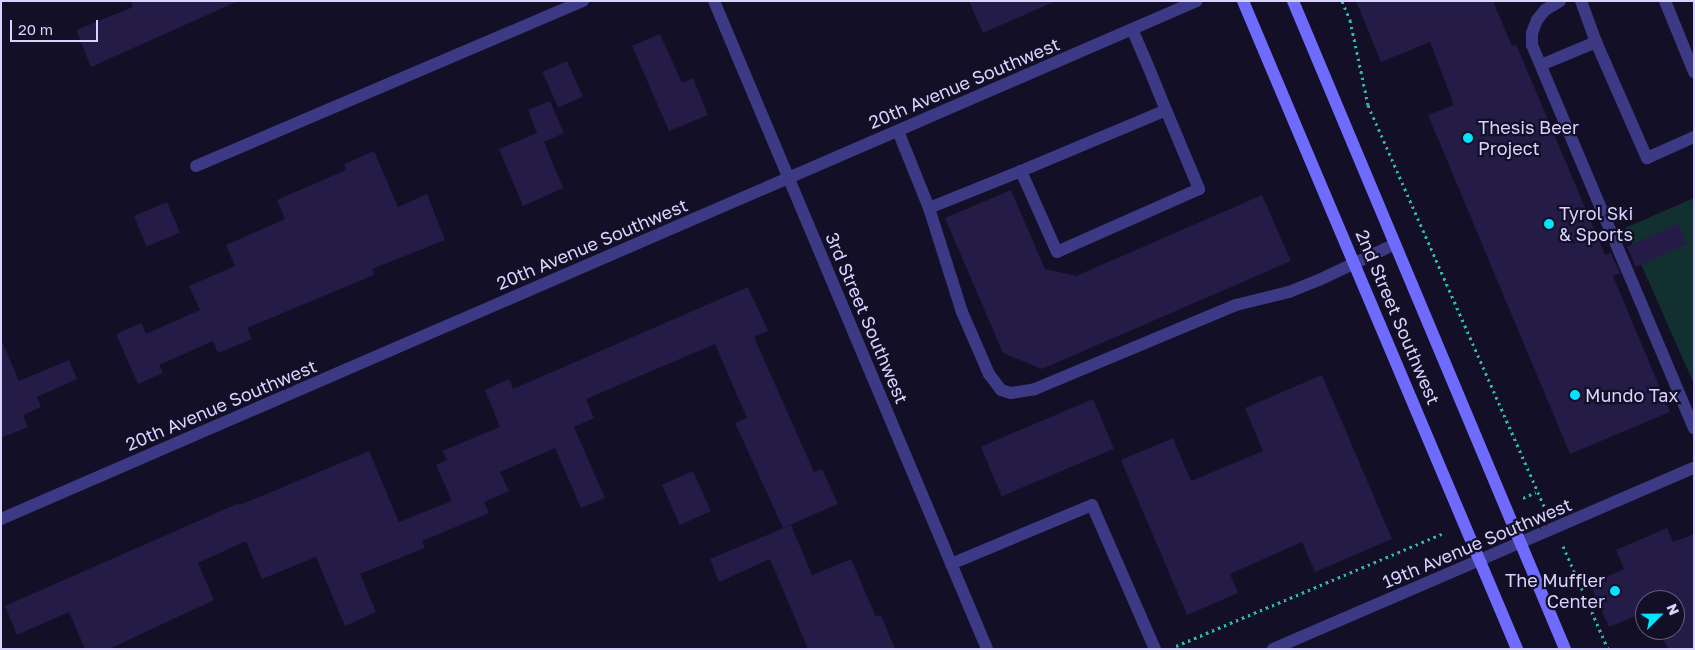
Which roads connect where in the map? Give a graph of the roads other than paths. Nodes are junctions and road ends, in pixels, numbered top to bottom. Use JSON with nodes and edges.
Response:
{"nodes":[{"id":1,"x":583,"y":1,"type":"edge"},
{"id":2,"x":714,"y":1,"type":"edge"},
{"id":3,"x":1197,"y":1,"type":"edge"},
{"id":4,"x":1243,"y":1,"type":"edge"},
{"id":5,"x":1293,"y":1,"type":"edge"},
{"id":6,"x":1560,"y":1,"type":"edge"},
{"id":7,"x":1581,"y":1,"type":"edge"},
{"id":8,"x":1665,"y":1,"type":"edge"},
{"id":9,"x":1132,"y":29,"type":"junction"},
{"id":10,"x":1596,"y":42,"type":"junction"},
{"id":11,"x":1541,"y":65,"type":"junction"},
{"id":12,"x":1694,"y":72,"type":"edge"},
{"id":13,"x":1166,"y":110,"type":"junction"},
{"id":14,"x":898,"y":131,"type":"junction"},
{"id":15,"x":1694,"y":137,"type":"edge"},
{"id":16,"x":196,"y":166,"type":"dead end"},
{"id":17,"x":1021,"y":171,"type":"junction"},
{"id":18,"x":790,"y":178,"type":"junction"},
{"id":19,"x":929,"y":208,"type":"junction"},
{"id":20,"x":1395,"y":244,"type":"junction"},
{"id":21,"x":1356,"y":264,"type":"junction"},
{"id":22,"x":1694,"y":428,"type":"edge"},
{"id":23,"x":1694,"y":468,"type":"edge"},
{"id":24,"x":1,"y":519,"type":"edge"},
{"id":25,"x":1520,"y":544,"type":"junction"},
{"id":26,"x":1480,"y":562,"type":"junction"},
{"id":27,"x":951,"y":564,"type":"junction"},
{"id":28,"x":986,"y":649,"type":"edge"},
{"id":29,"x":1155,"y":649,"type":"edge"},
{"id":30,"x":1273,"y":649,"type":"edge"},
{"id":31,"x":1517,"y":649,"type":"edge"},
{"id":32,"x":1565,"y":649,"type":"edge"}],
"edges":[{"from":1,"to":16,"type":"street"},
{"from":2,"to":18,"type":"street","name":"3rd Street Southwest"},
{"from":3,"to":9,"type":"street","name":"20th Avenue Southwest"},
{"from":4,"to":21,"type":"main road","name":"2nd Street Southwest"},
{"from":5,"to":20,"type":"main road","name":"2nd Street Southwest"},
{"from":6,"to":11,"type":"street"},
{"from":7,"to":10,"type":"street"},
{"from":8,"to":12,"type":"street"},
{"from":9,"to":13,"type":"street"},
{"from":9,"to":14,"type":"street","name":"20th Avenue Southwest"},
{"from":10,"to":11,"type":"street"},
{"from":10,"to":15,"type":"street"},
{"from":11,"to":22,"type":"street"},
{"from":13,"to":17,"type":"street"},
{"from":13,"to":17,"type":"street"},
{"from":14,"to":18,"type":"street","name":"20th Avenue Southwest"},
{"from":14,"to":19,"type":"street"},
{"from":17,"to":19,"type":"street"},
{"from":18,"to":24,"type":"street","name":"20th Avenue Southwest"},
{"from":18,"to":27,"type":"street","name":"3rd Street Southwest"},
{"from":19,"to":21,"type":"street"},
{"from":20,"to":21,"type":"street"},
{"from":20,"to":25,"type":"main road","name":"2nd Street Southwest"},
{"from":21,"to":26,"type":"main road","name":"2nd Street Southwest"},
{"from":23,"to":25,"type":"street","name":"19th Avenue Southwest"},
{"from":25,"to":26,"type":"street","name":"19th Avenue Southwest"},
{"from":25,"to":32,"type":"main road","name":"2nd Street Southwest"},
{"from":26,"to":30,"type":"street","name":"19th Avenue Southwest"},
{"from":26,"to":31,"type":"main road","name":"2nd Street Southwest"},
{"from":27,"to":28,"type":"street","name":"3rd Street Southwest"},
{"from":27,"to":29,"type":"street"}]}
